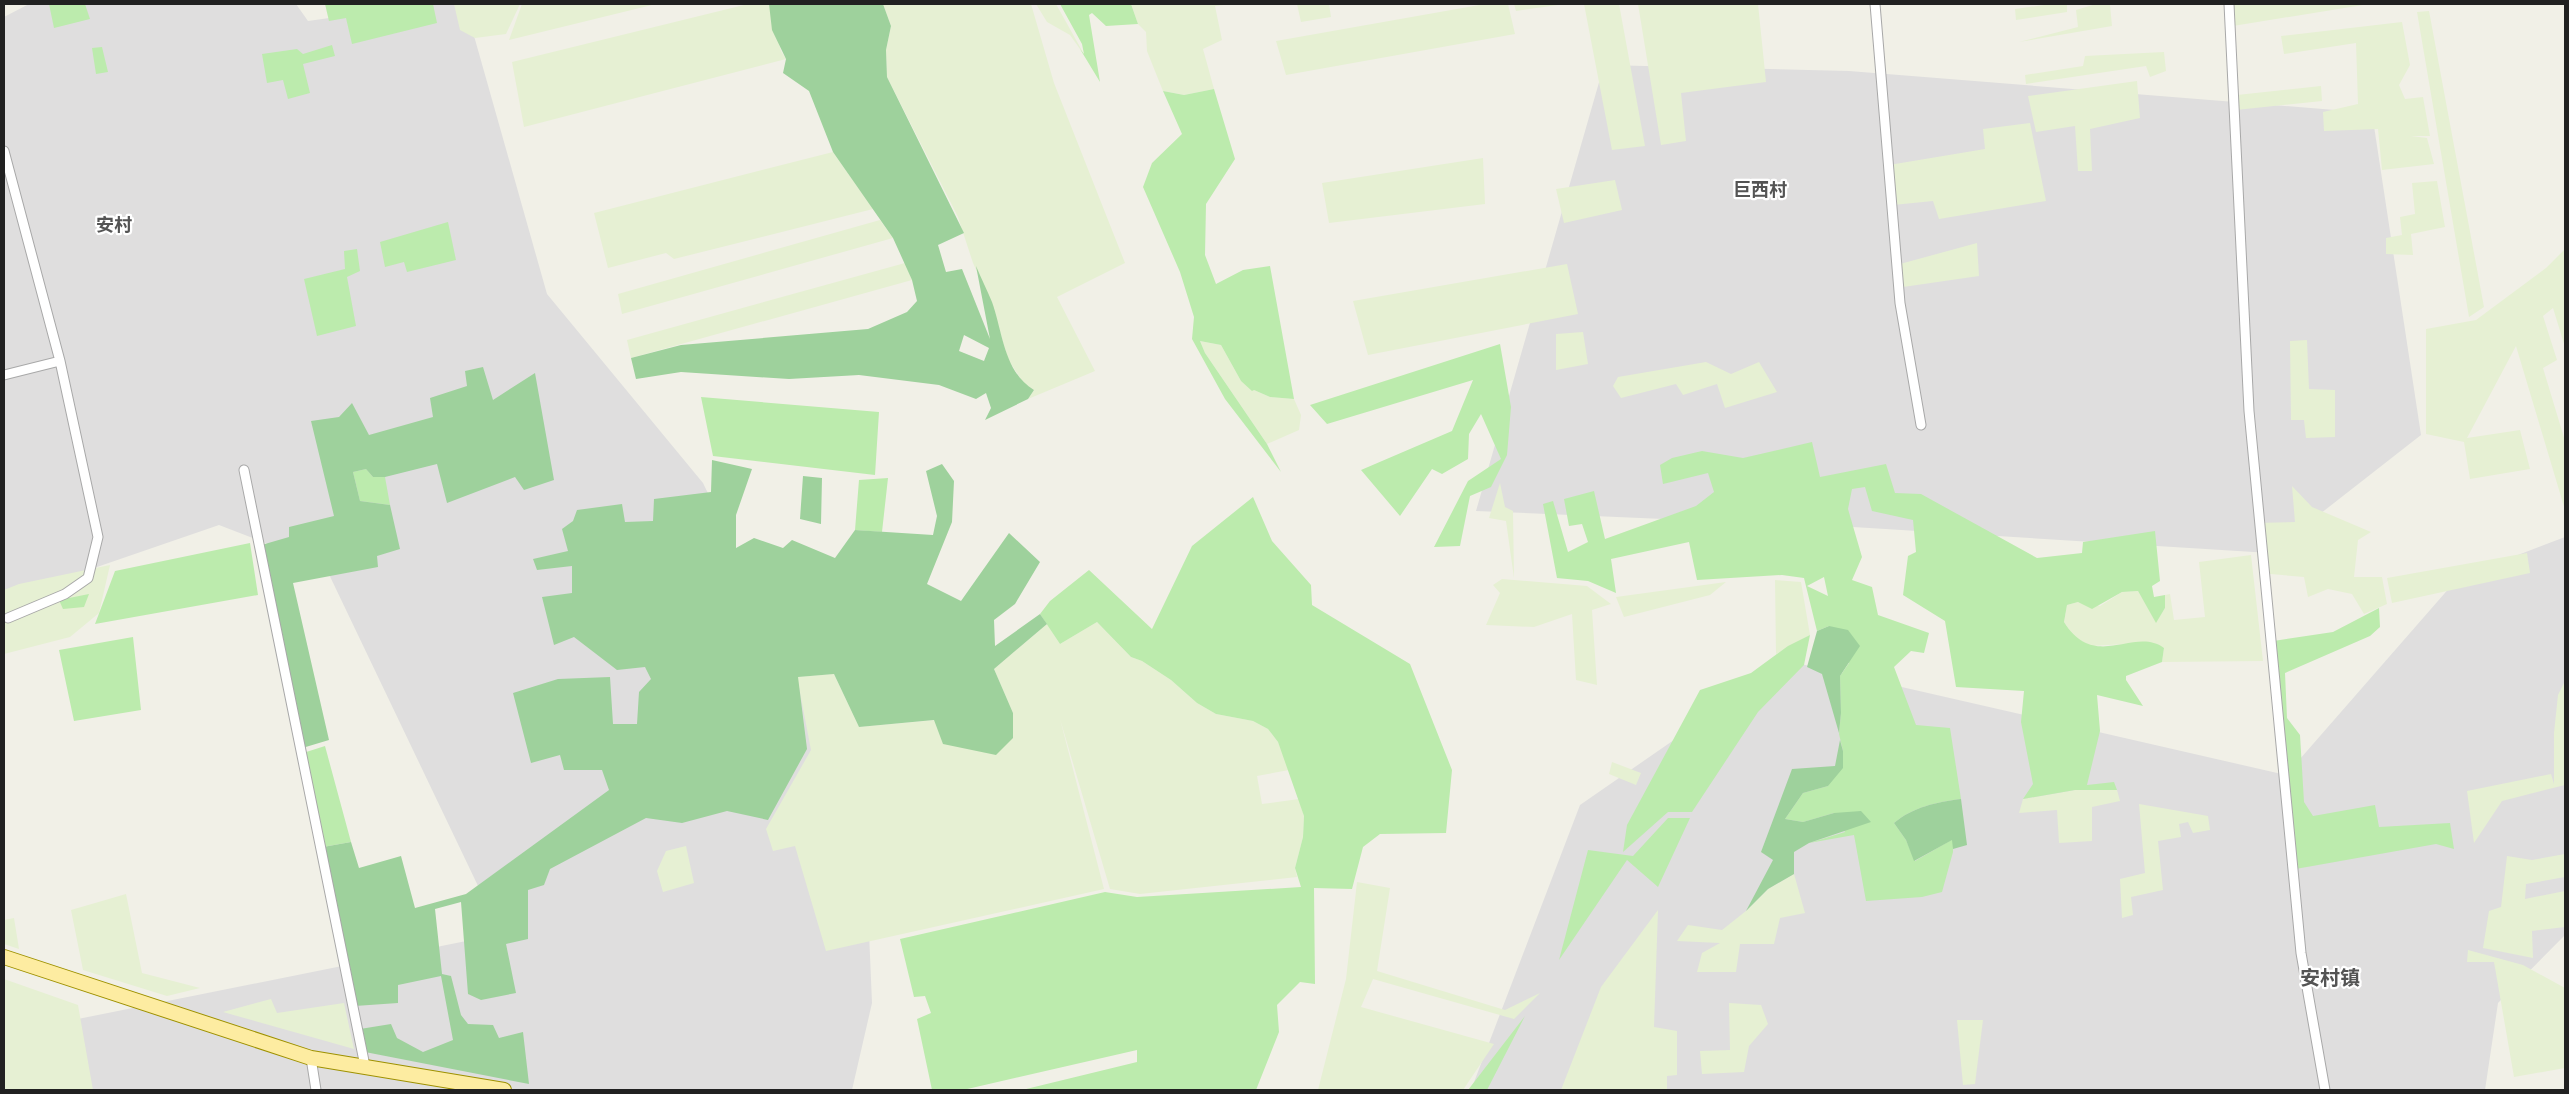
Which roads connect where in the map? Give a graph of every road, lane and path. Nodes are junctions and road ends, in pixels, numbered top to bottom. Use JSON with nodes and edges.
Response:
{"nodes":[{"id":1,"x":1875,"y":4,"type":"edge"},
{"id":2,"x":2229,"y":4,"type":"edge"},
{"id":3,"x":4,"y":151,"type":"edge"},
{"id":4,"x":60,"y":361,"type":"junction"},
{"id":5,"x":4,"y":376,"type":"edge"},
{"id":6,"x":1920,"y":425,"type":"dead end"},
{"id":7,"x":244,"y":470,"type":"dead end"},
{"id":8,"x":8,"y":618,"type":"dead end"},
{"id":9,"x":4,"y":958,"type":"edge"},
{"id":10,"x":311,"y":1058,"type":"junction"},
{"id":11,"x":365,"y":1066,"type":"junction"},
{"id":12,"x":316,"y":1090,"type":"edge"},
{"id":13,"x":504,"y":1090,"type":"edge"},
{"id":14,"x":2325,"y":1090,"type":"edge"}],
"edges":[{"from":1,"to":6,"type":"street"},
{"from":2,"to":14,"type":"street"},
{"from":3,"to":4,"type":"street"},
{"from":4,"to":5,"type":"street"},
{"from":4,"to":8,"type":"street"},
{"from":7,"to":11,"type":"street"},
{"from":9,"to":10,"type":"main road"},
{"from":10,"to":11,"type":"main road"},
{"from":10,"to":12,"type":"street"},
{"from":11,"to":13,"type":"main road"}]}
